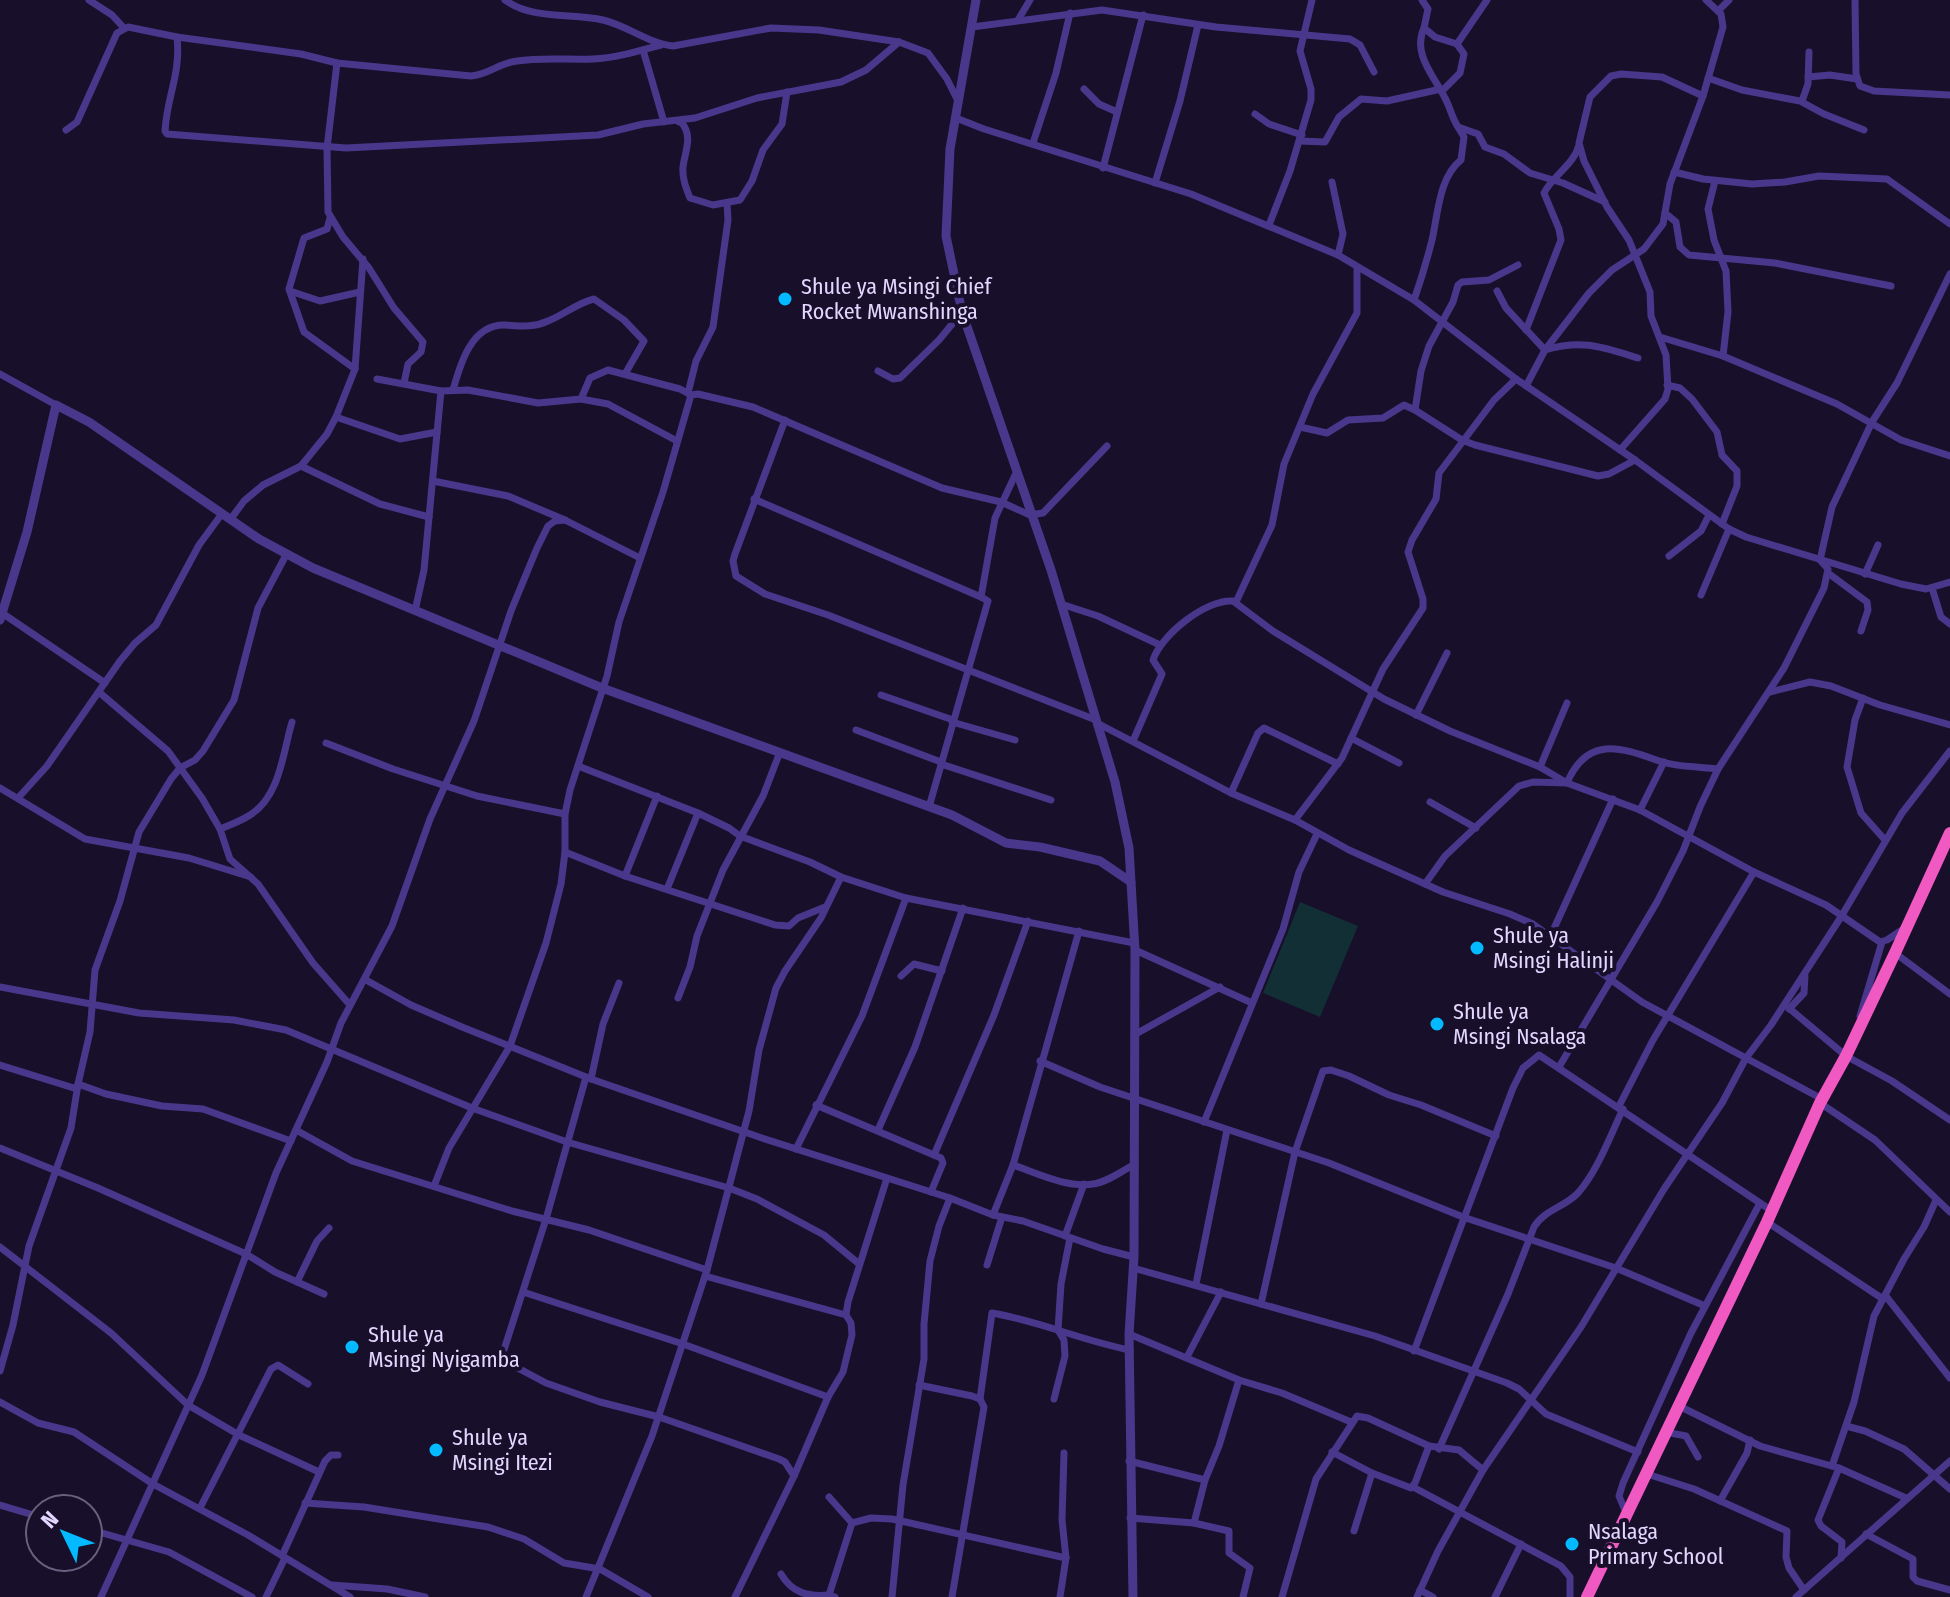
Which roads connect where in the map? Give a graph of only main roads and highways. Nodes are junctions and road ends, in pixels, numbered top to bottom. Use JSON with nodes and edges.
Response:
{"nodes":[{"id":1,"x":1950,"y":833,"type":"edge"},
{"id":2,"x":1587,"y":1597,"type":"edge"}],
"edges":[{"from":1,"to":2,"type":"highway"}]}
